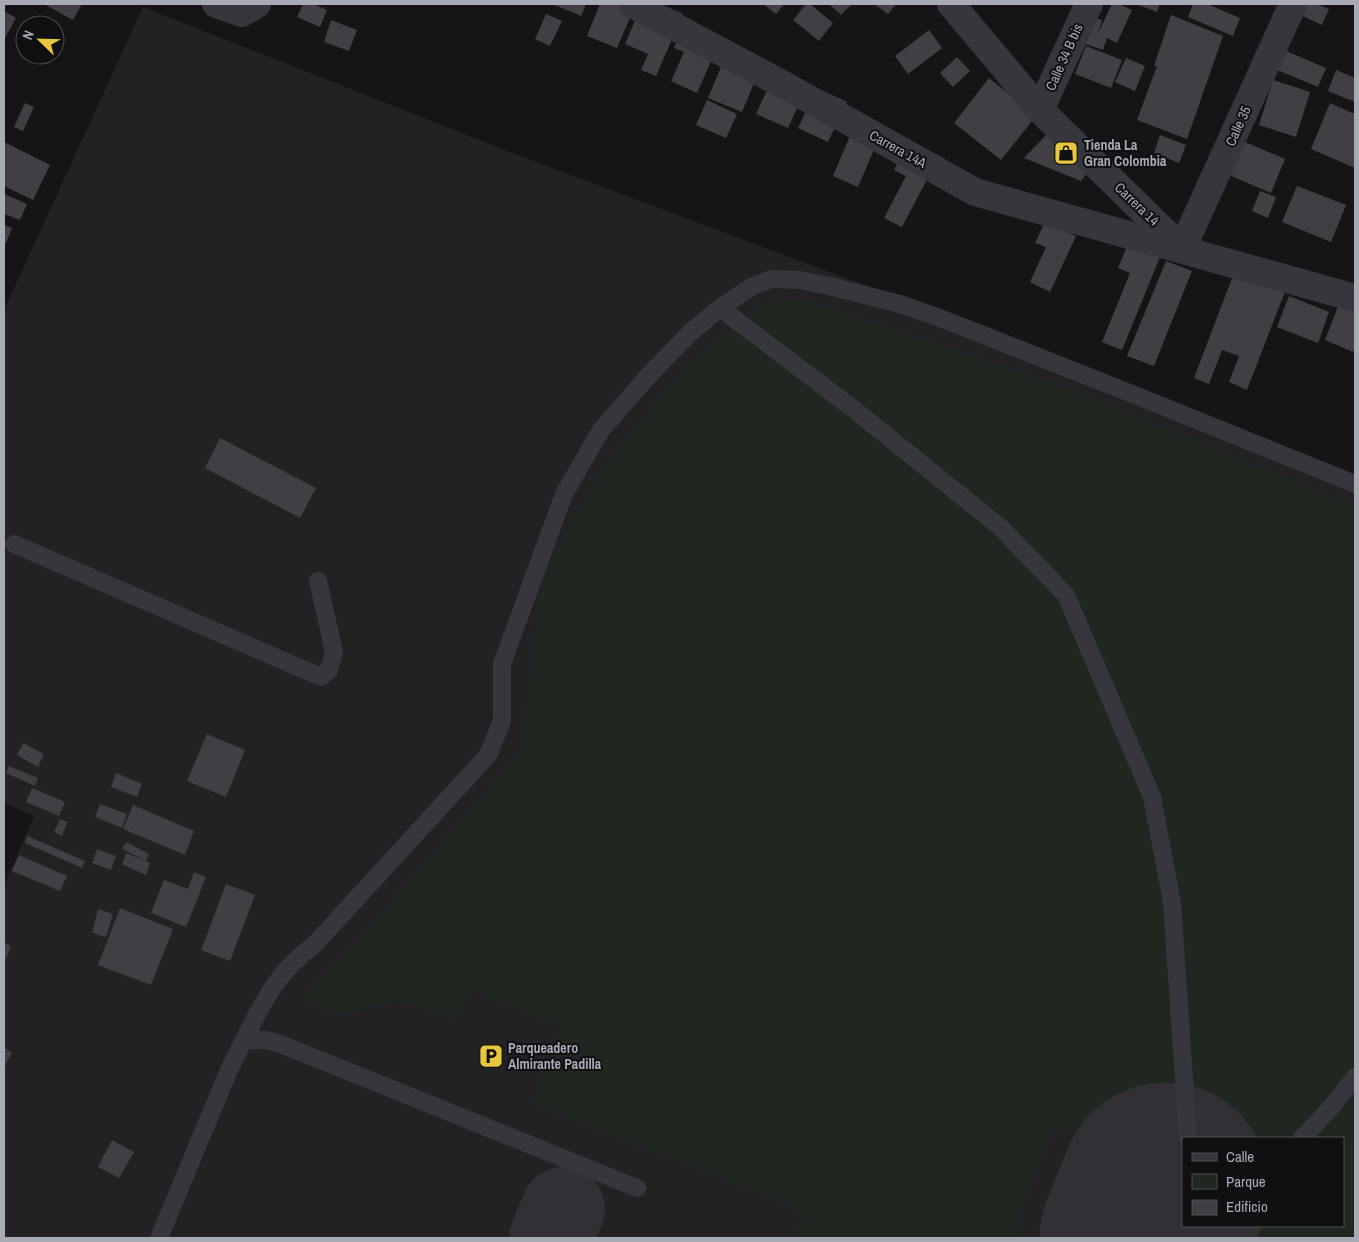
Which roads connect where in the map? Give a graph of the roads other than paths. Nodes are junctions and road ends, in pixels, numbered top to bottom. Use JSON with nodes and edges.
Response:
{"nodes":[{"id":1,"x":216,"y":4,"type":"edge"},
{"id":2,"x":257,"y":4,"type":"edge"},
{"id":3,"x":632,"y":4,"type":"edge"},
{"id":4,"x":951,"y":4,"type":"edge"},
{"id":5,"x":1089,"y":4,"type":"edge"},
{"id":6,"x":1293,"y":4,"type":"edge"},
{"id":7,"x":1040,"y":110,"type":"junction"},
{"id":8,"x":1182,"y":249,"type":"junction"},
{"id":9,"x":1355,"y":298,"type":"edge"},
{"id":10,"x":720,"y":308,"type":"junction"},
{"id":11,"x":1355,"y":484,"type":"edge"},
{"id":12,"x":14,"y":544,"type":"dead end"},
{"id":13,"x":318,"y":581,"type":"dead end"},
{"id":14,"x":244,"y":1040,"type":"junction"},
{"id":15,"x":1355,"y":1077,"type":"edge"},
{"id":16,"x":1188,"y":1137,"type":"edge"},
{"id":17,"x":1303,"y":1137,"type":"edge"},
{"id":18,"x":637,"y":1188,"type":"dead end"},
{"id":19,"x":159,"y":1238,"type":"edge"}],
"edges":[{"from":1,"to":2,"type":"street"},
{"from":3,"to":8,"type":"street","name":"Carrera 14A"},
{"from":4,"to":7,"type":"street","name":"Carrera 14"},
{"from":5,"to":7,"type":"street","name":"Calle 34 B bis"},
{"from":6,"to":8,"type":"street","name":"Calle 35"},
{"from":7,"to":8,"type":"street","name":"Carrera 14"},
{"from":8,"to":9,"type":"street","name":"Carrera 14"},
{"from":10,"to":11,"type":"lane"},
{"from":10,"to":14,"type":"lane"},
{"from":10,"to":16,"type":"lane"},
{"from":12,"to":13,"type":"lane"},
{"from":14,"to":18,"type":"lane"},
{"from":14,"to":19,"type":"lane"},
{"from":15,"to":17,"type":"lane"}]}
